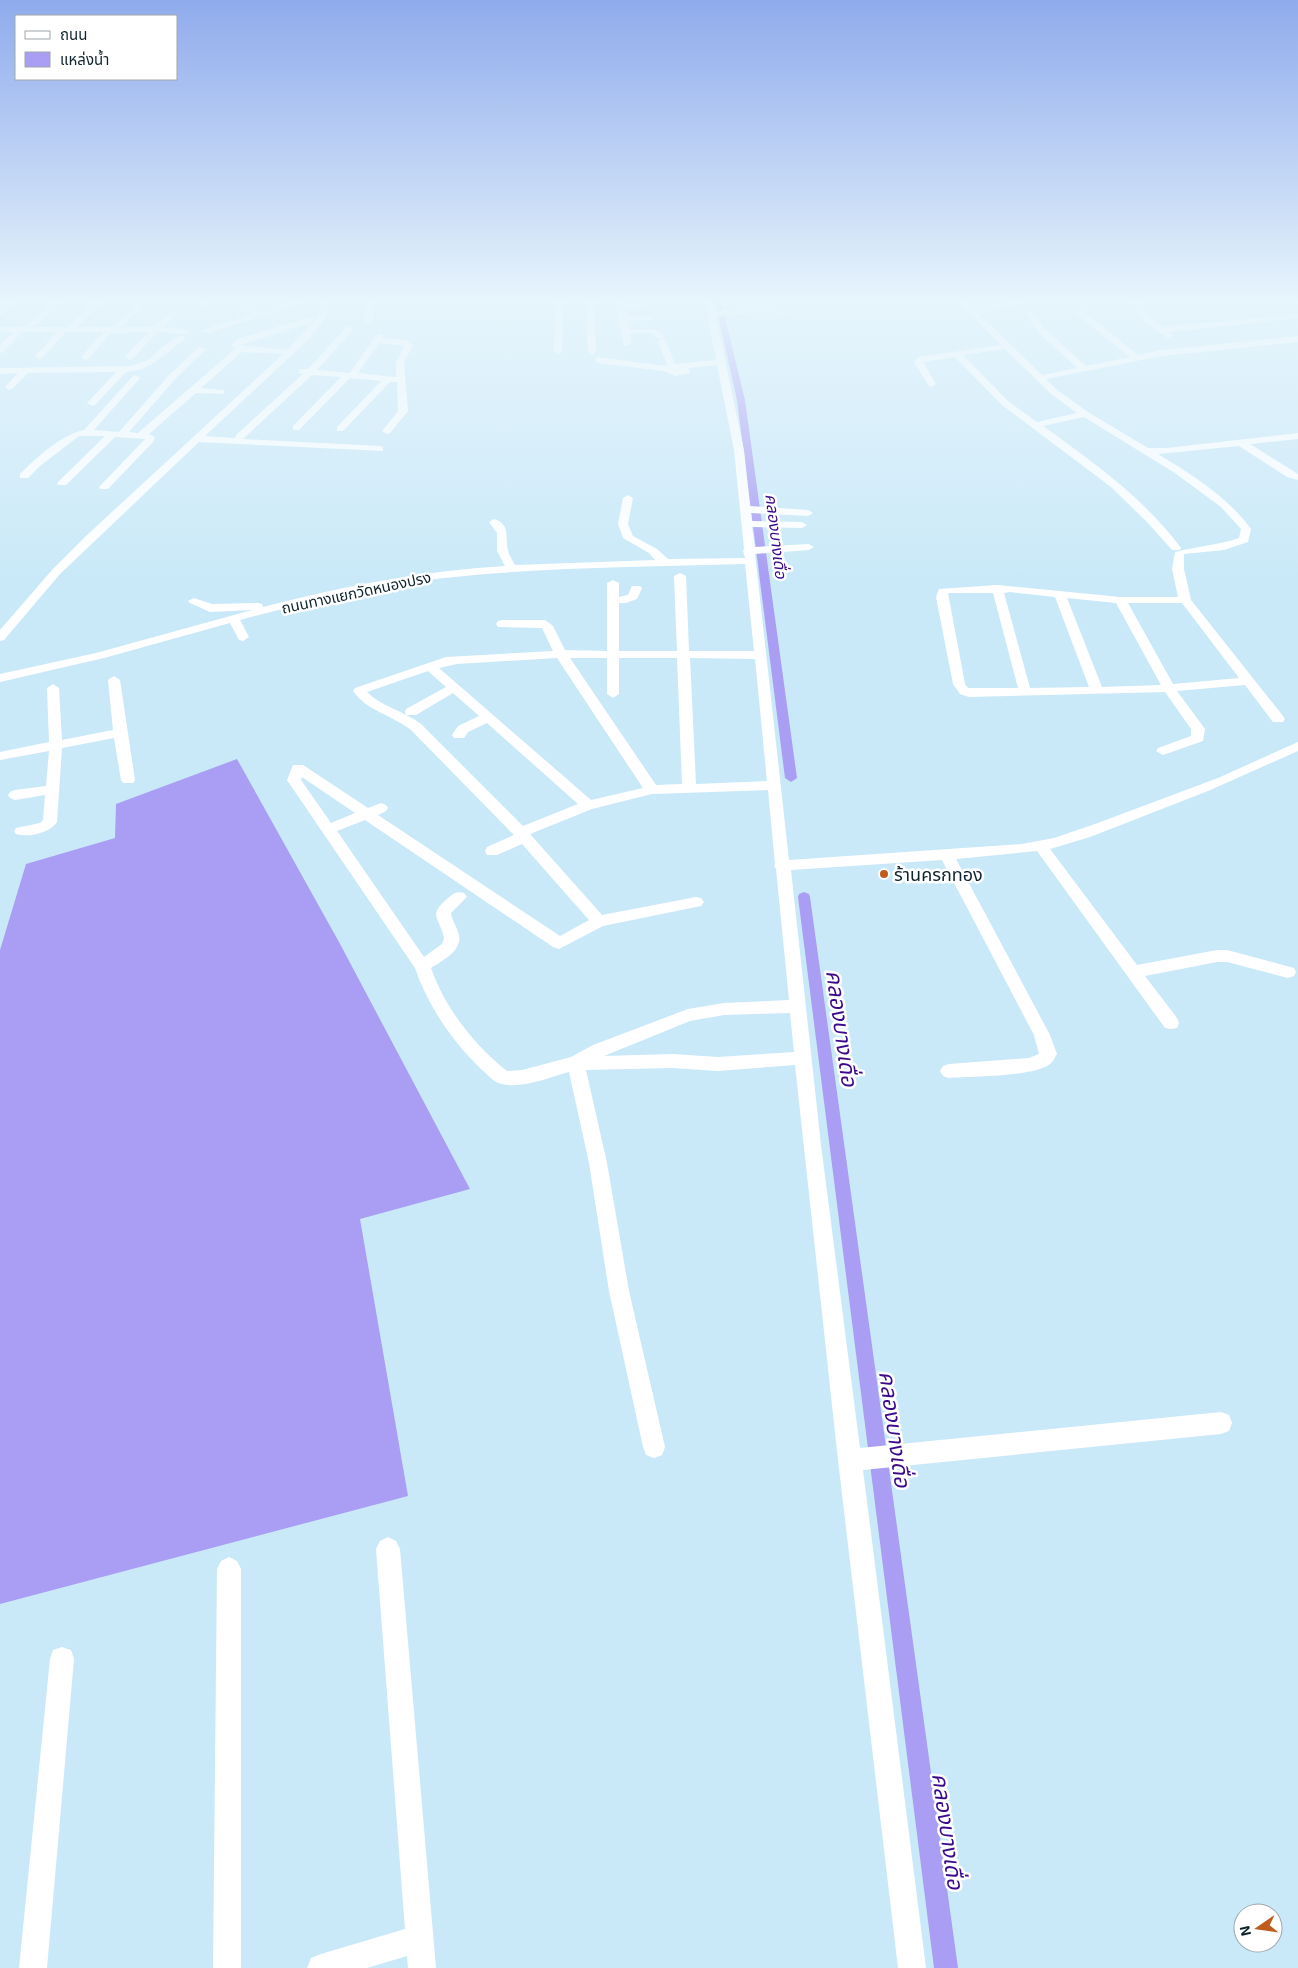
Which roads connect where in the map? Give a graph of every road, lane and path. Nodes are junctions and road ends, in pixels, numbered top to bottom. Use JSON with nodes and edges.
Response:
{"nodes":[{"id":1,"x":102,"y":393,"type":"edge"},
{"id":2,"x":123,"y":393,"type":"edge"},
{"id":3,"x":157,"y":393,"type":"edge"},
{"id":4,"x":192,"y":393,"type":"edge"},
{"id":5,"x":233,"y":393,"type":"edge"},
{"id":6,"x":273,"y":393,"type":"edge"},
{"id":7,"x":333,"y":393,"type":"edge"},
{"id":8,"x":375,"y":393,"type":"edge"},
{"id":9,"x":401,"y":393,"type":"edge"},
{"id":10,"x":727,"y":393,"type":"edge"},
{"id":11,"x":995,"y":393,"type":"edge"},
{"id":12,"x":1055,"y":393,"type":"edge"},
{"id":13,"x":92,"y":403,"type":"dead end"},
{"id":14,"x":1085,"y":414,"type":"junction"},
{"id":15,"x":1035,"y":425,"type":"junction"},
{"id":16,"x":296,"y":428,"type":"dead end"},
{"id":17,"x":340,"y":429,"type":"dead end"},
{"id":18,"x":388,"y":431,"type":"dead end"},
{"id":19,"x":87,"y":432,"type":"junction"},
{"id":20,"x":117,"y":434,"type":"junction"},
{"id":21,"x":141,"y":436,"type":"junction"},
{"id":22,"x":1298,"y":436,"type":"edge"},
{"id":23,"x":200,"y":437,"type":"junction"},
{"id":24,"x":239,"y":437,"type":"dead end"},
{"id":25,"x":1241,"y":443,"type":"junction"},
{"id":26,"x":380,"y":449,"type":"dead end"},
{"id":27,"x":1145,"y":451,"type":"junction"},
{"id":28,"x":1167,"y":451,"type":"junction"},
{"id":29,"x":1162,"y":461,"type":"junction"},
{"id":30,"x":24,"y":476,"type":"dead end"},
{"id":31,"x":1298,"y":477,"type":"edge"},
{"id":32,"x":62,"y":483,"type":"dead end"},
{"id":33,"x":104,"y":486,"type":"dead end"},
{"id":34,"x":628,"y":498,"type":"dead end"},
{"id":35,"x":751,"y":510,"type":"junction"},
{"id":36,"x":808,"y":512,"type":"dead end"},
{"id":37,"x":494,"y":522,"type":"dead end"},
{"id":38,"x":753,"y":524,"type":"junction"},
{"id":39,"x":802,"y":526,"type":"dead end"},
{"id":40,"x":788,"y":540,"type":"dead end"},
{"id":41,"x":809,"y":547,"type":"dead end"},
{"id":42,"x":754,"y":548,"type":"junction"},
{"id":43,"x":1181,"y":551,"type":"junction"},
{"id":44,"x":660,"y":563,"type":"junction"},
{"id":45,"x":511,"y":567,"type":"junction"},
{"id":46,"x":680,"y":576,"type":"dead end"},
{"id":47,"x":613,"y":583,"type":"dead end"},
{"id":48,"x":636,"y":588,"type":"dead end"},
{"id":49,"x":997,"y":588,"type":"junction"},
{"id":50,"x":1059,"y":593,"type":"junction"},
{"id":51,"x":613,"y":600,"type":"junction"},
{"id":52,"x":1120,"y":600,"type":"junction"},
{"id":53,"x":1185,"y":600,"type":"junction"},
{"id":54,"x":194,"y":601,"type":"dead end"},
{"id":55,"x":288,"y":605,"type":"junction"},
{"id":56,"x":502,"y":624,"type":"dead end"},
{"id":57,"x":0,"y":637,"type":"edge"},
{"id":58,"x":561,"y":654,"type":"junction"},
{"id":59,"x":613,"y":654,"type":"junction"},
{"id":60,"x":683,"y":655,"type":"junction"},
{"id":61,"x":761,"y":655,"type":"junction"},
{"id":62,"x":432,"y":666,"type":"junction"},
{"id":63,"x":0,"y":678,"type":"edge"},
{"id":64,"x":114,"y":680,"type":"dead end"},
{"id":65,"x":1247,"y":681,"type":"junction"},
{"id":66,"x":53,"y":688,"type":"dead end"},
{"id":67,"x":456,"y":688,"type":"junction"},
{"id":68,"x":1169,"y":688,"type":"junction"},
{"id":69,"x":1097,"y":691,"type":"junction"},
{"id":70,"x":1025,"y":692,"type":"junction"},
{"id":71,"x":612,"y":694,"type":"dead end"},
{"id":72,"x":411,"y":712,"type":"dead end"},
{"id":73,"x":488,"y":717,"type":"junction"},
{"id":74,"x":1278,"y":719,"type":"dead end"},
{"id":75,"x":120,"y":733,"type":"junction"},
{"id":76,"x":459,"y":735,"type":"dead end"},
{"id":77,"x":56,"y":745,"type":"junction"},
{"id":78,"x":1296,"y":750,"type":"edge"},
{"id":79,"x":1163,"y":751,"type":"dead end"},
{"id":80,"x":0,"y":756,"type":"edge"},
{"id":81,"x":128,"y":780,"type":"dead end"},
{"id":82,"x":775,"y":785,"type":"junction"},
{"id":83,"x":52,"y":789,"type":"junction"},
{"id":84,"x":689,"y":789,"type":"junction"},
{"id":85,"x":652,"y":790,"type":"junction"},
{"id":86,"x":15,"y":795,"type":"dead end"},
{"id":87,"x":588,"y":805,"type":"junction"},
{"id":88,"x":373,"y":811,"type":"junction"},
{"id":89,"x":328,"y":829,"type":"junction"},
{"id":90,"x":21,"y":831,"type":"dead end"},
{"id":91,"x":522,"y":835,"type":"junction"},
{"id":92,"x":1041,"y":847,"type":"junction"},
{"id":93,"x":492,"y":851,"type":"dead end"},
{"id":94,"x":946,"y":854,"type":"junction"},
{"id":95,"x":781,"y":866,"type":"junction"},
{"id":96,"x":459,"y":897,"type":"dead end"},
{"id":97,"x":696,"y":902,"type":"dead end"},
{"id":98,"x":600,"y":920,"type":"junction"},
{"id":99,"x":422,"y":966,"type":"junction"},
{"id":100,"x":1134,"y":972,"type":"junction"},
{"id":101,"x":1288,"y":972,"type":"dead end"},
{"id":102,"x":798,"y":1006,"type":"junction"},
{"id":103,"x":1171,"y":1023,"type":"dead end"},
{"id":104,"x":803,"y":1058,"type":"junction"},
{"id":105,"x":576,"y":1063,"type":"junction"},
{"id":106,"x":949,"y":1071,"type":"dead end"},
{"id":107,"x":1222,"y":1423,"type":"dead end"},
{"id":108,"x":654,"y":1448,"type":"dead end"},
{"id":109,"x":896,"y":1456,"type":"joint"},
{"id":110,"x":859,"y":1459,"type":"junction"},
{"id":111,"x":388,"y":1550,"type":"dead end"},
{"id":112,"x":229,"y":1569,"type":"dead end"},
{"id":113,"x":62,"y":1659,"type":"dead end"},
{"id":114,"x":420,"y":1938,"type":"junction"},
{"id":115,"x":33,"y":1968,"type":"edge"},
{"id":116,"x":227,"y":1968,"type":"edge"},
{"id":117,"x":321,"y":1968,"type":"edge"},
{"id":118,"x":422,"y":1968,"type":"edge"},
{"id":119,"x":912,"y":1968,"type":"edge"}],
"edges":[{"from":1,"to":13,"type":"street"},
{"from":2,"to":19,"type":"street"},
{"from":3,"to":20,"type":"street"},
{"from":4,"to":21,"type":"street"},
{"from":5,"to":23,"type":"street"},
{"from":6,"to":24,"type":"street"},
{"from":7,"to":16,"type":"street"},
{"from":8,"to":17,"type":"street"},
{"from":9,"to":18,"type":"street"},
{"from":10,"to":35,"type":"street"},
{"from":11,"to":15,"type":"street"},
{"from":12,"to":14,"type":"street"},
{"from":14,"to":15,"type":"street"},
{"from":14,"to":27,"type":"street"},
{"from":15,"to":43,"type":"street"},
{"from":19,"to":20,"type":"street"},
{"from":19,"to":30,"type":"street"},
{"from":20,"to":21,"type":"street"},
{"from":20,"to":32,"type":"street"},
{"from":21,"to":33,"type":"street"},
{"from":22,"to":25,"type":"street"},
{"from":23,"to":26,"type":"street"},
{"from":23,"to":57,"type":"street"},
{"from":25,"to":28,"type":"street"},
{"from":25,"to":31,"type":"street"},
{"from":27,"to":28,"type":"street"},
{"from":27,"to":29,"type":"street"},
{"from":28,"to":29,"type":"street"},
{"from":29,"to":43,"type":"street"},
{"from":34,"to":44,"type":"street"},
{"from":35,"to":36,"type":"street"},
{"from":35,"to":38,"type":"street"},
{"from":37,"to":45,"type":"street"},
{"from":38,"to":39,"type":"street"},
{"from":38,"to":42,"type":"street"},
{"from":40,"to":42,"type":"street"},
{"from":41,"to":42,"type":"street"},
{"from":42,"to":44,"type":"street","name":"ถนนทางแยกวัดหนองปรง"},
{"from":42,"to":61,"type":"street"},
{"from":43,"to":53,"type":"street"},
{"from":44,"to":45,"type":"street","name":"ถนนทางแยกวัดหนองปรง"},
{"from":45,"to":55,"type":"street","name":"ถนนทางแยกวัดหนองปรง"},
{"from":46,"to":60,"type":"street"},
{"from":47,"to":51,"type":"street"},
{"from":48,"to":51,"type":"street"},
{"from":49,"to":50,"type":"street"},
{"from":49,"to":70,"type":"street"},
{"from":49,"to":70,"type":"street"},
{"from":50,"to":52,"type":"street"},
{"from":50,"to":69,"type":"street"},
{"from":51,"to":59,"type":"street"},
{"from":52,"to":53,"type":"street"},
{"from":52,"to":68,"type":"street"},
{"from":53,"to":65,"type":"street"},
{"from":54,"to":55,"type":"street"},
{"from":55,"to":63,"type":"street","name":"ถนนทางแยกวัดหนองปรง"},
{"from":56,"to":58,"type":"street"},
{"from":58,"to":59,"type":"street"},
{"from":58,"to":62,"type":"street"},
{"from":58,"to":85,"type":"street"},
{"from":59,"to":60,"type":"street"},
{"from":59,"to":71,"type":"street"},
{"from":60,"to":61,"type":"street"},
{"from":60,"to":84,"type":"street"},
{"from":61,"to":82,"type":"street"},
{"from":62,"to":67,"type":"street"},
{"from":62,"to":91,"type":"street"},
{"from":64,"to":75,"type":"street"},
{"from":65,"to":68,"type":"street"},
{"from":65,"to":74,"type":"street"},
{"from":66,"to":77,"type":"street"},
{"from":67,"to":72,"type":"street"},
{"from":67,"to":73,"type":"street"},
{"from":68,"to":69,"type":"street"},
{"from":68,"to":79,"type":"street"},
{"from":69,"to":70,"type":"street"},
{"from":73,"to":76,"type":"street"},
{"from":73,"to":87,"type":"street"},
{"from":75,"to":77,"type":"street"},
{"from":75,"to":81,"type":"street"},
{"from":77,"to":80,"type":"street"},
{"from":77,"to":83,"type":"street"},
{"from":78,"to":92,"type":"street"},
{"from":82,"to":84,"type":"street"},
{"from":82,"to":95,"type":"street"},
{"from":83,"to":86,"type":"street"},
{"from":83,"to":90,"type":"street"},
{"from":84,"to":85,"type":"street"},
{"from":85,"to":87,"type":"street"},
{"from":87,"to":91,"type":"street"},
{"from":88,"to":89,"type":"street"},
{"from":88,"to":89,"type":"street"},
{"from":88,"to":98,"type":"street"},
{"from":89,"to":99,"type":"street"},
{"from":91,"to":93,"type":"street"},
{"from":91,"to":98,"type":"street"},
{"from":92,"to":94,"type":"street"},
{"from":92,"to":100,"type":"street"},
{"from":94,"to":95,"type":"street"},
{"from":94,"to":106,"type":"street"},
{"from":95,"to":102,"type":"street"},
{"from":96,"to":99,"type":"street"},
{"from":97,"to":98,"type":"street"},
{"from":99,"to":105,"type":"street"},
{"from":100,"to":101,"type":"street"},
{"from":100,"to":103,"type":"street"},
{"from":102,"to":104,"type":"street"},
{"from":102,"to":105,"type":"street"},
{"from":104,"to":105,"type":"street"},
{"from":104,"to":110,"type":"street"},
{"from":105,"to":108,"type":"street"},
{"from":107,"to":109,"type":"street"},
{"from":109,"to":110,"type":"street"},
{"from":110,"to":119,"type":"street"},
{"from":111,"to":114,"type":"street"},
{"from":112,"to":116,"type":"street"},
{"from":113,"to":115,"type":"street"},
{"from":114,"to":117,"type":"street"},
{"from":114,"to":118,"type":"street"}]}
